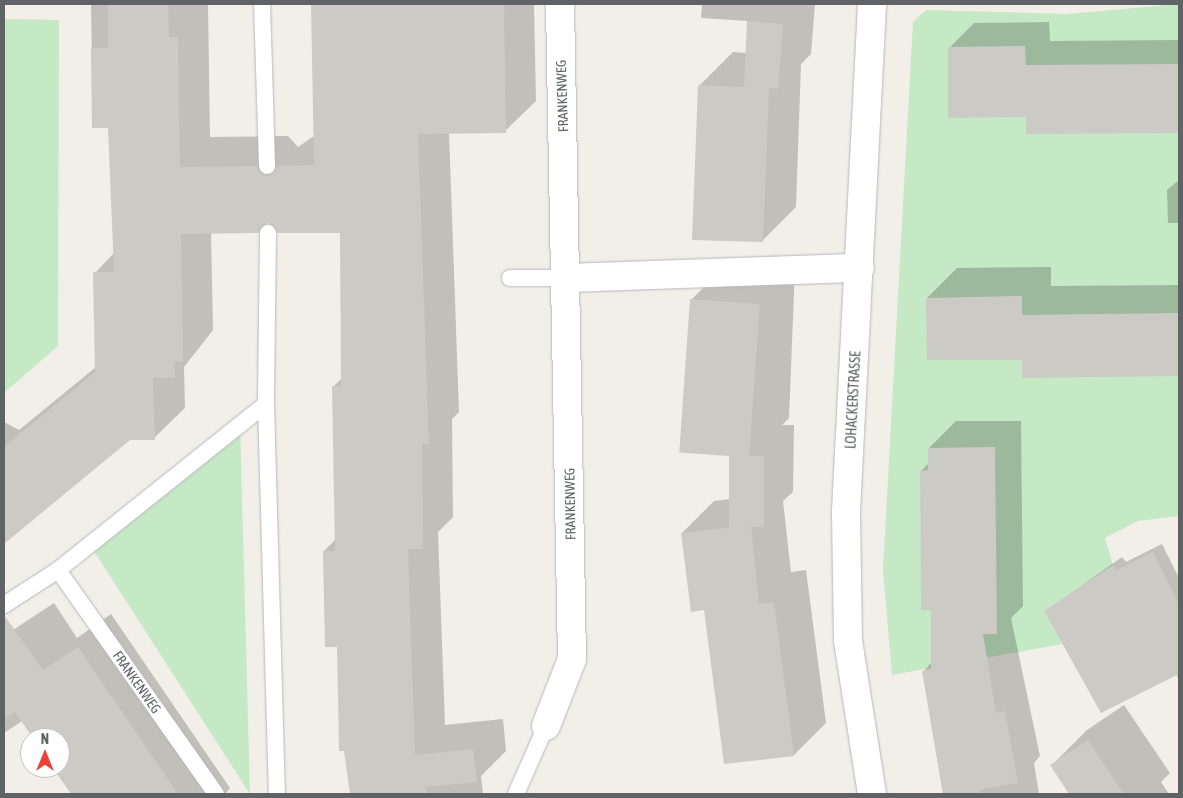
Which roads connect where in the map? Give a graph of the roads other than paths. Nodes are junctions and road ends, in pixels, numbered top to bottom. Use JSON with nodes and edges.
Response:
{"nodes":[{"id":1,"x":262,"y":4,"type":"edge"},
{"id":2,"x":560,"y":4,"type":"edge"},
{"id":3,"x":872,"y":4,"type":"edge"},
{"id":4,"x":267,"y":166,"type":"dead end"},
{"id":5,"x":268,"y":233,"type":"dead end"},
{"id":6,"x":860,"y":268,"type":"junction"},
{"id":7,"x":510,"y":278,"type":"dead end"},
{"id":8,"x":567,"y":278,"type":"junction"},
{"id":9,"x":266,"y":404,"type":"junction"},
{"id":10,"x":58,"y":570,"type":"junction"},
{"id":11,"x":4,"y":605,"type":"edge"},
{"id":12,"x":546,"y":726,"type":"joint"},
{"id":13,"x":216,"y":794,"type":"edge"},
{"id":14,"x":277,"y":794,"type":"edge"},
{"id":15,"x":516,"y":794,"type":"edge"},
{"id":16,"x":872,"y":794,"type":"edge"}],
"edges":[{"from":1,"to":4,"type":"lane"},
{"from":2,"to":8,"type":"street","name":"FRANKENWEG"},
{"from":3,"to":6,"type":"street","name":"LOHACKERSTRASSE"},
{"from":5,"to":9,"type":"lane"},
{"from":6,"to":8,"type":"street"},
{"from":6,"to":16,"type":"street","name":"LOHACKERSTRASSE"},
{"from":7,"to":8,"type":"lane"},
{"from":8,"to":12,"type":"street","name":"FRANKENWEG"},
{"from":9,"to":10,"type":"lane"},
{"from":9,"to":14,"type":"lane"},
{"from":10,"to":11,"type":"lane"},
{"from":10,"to":13,"type":"lane","name":"FRANKENWEG"},
{"from":12,"to":15,"type":"lane"}]}
